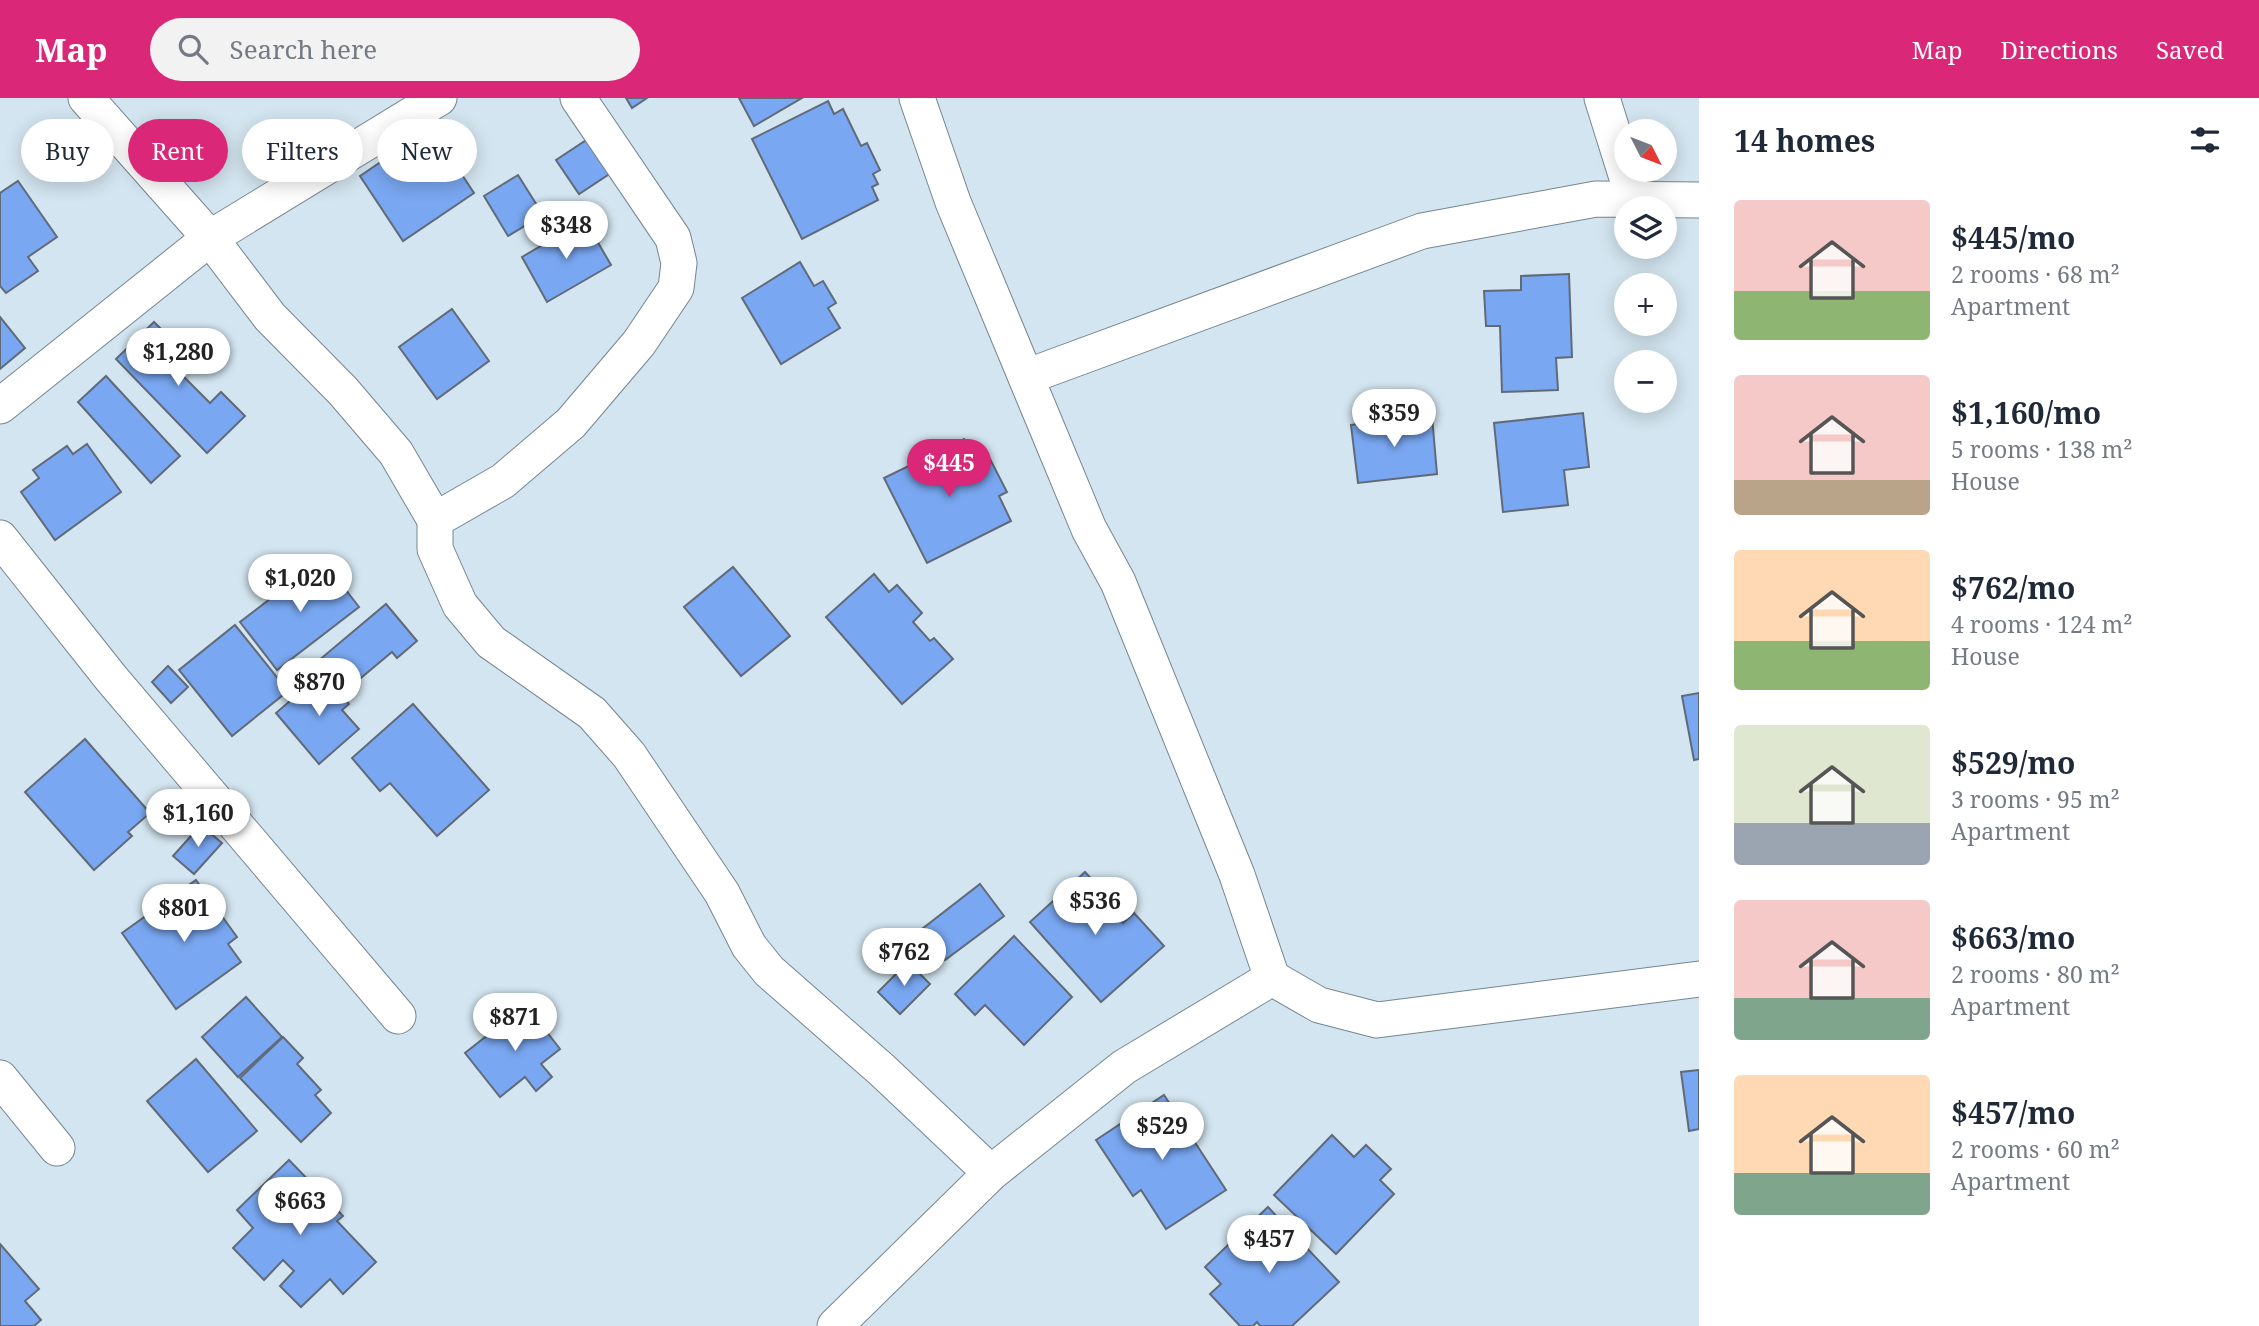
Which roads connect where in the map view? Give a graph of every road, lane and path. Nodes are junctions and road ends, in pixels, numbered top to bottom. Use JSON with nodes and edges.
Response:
{"nodes":[{"id":1,"x":86,"y":98,"type":"edge"},
{"id":2,"x":439,"y":98,"type":"edge"},
{"id":3,"x":578,"y":98,"type":"edge"},
{"id":4,"x":917,"y":98,"type":"edge"},
{"id":5,"x":1602,"y":98,"type":"edge"},
{"id":6,"x":1633,"y":196,"type":"edge"},
{"id":7,"x":1614,"y":199,"type":"edge"},
{"id":8,"x":1677,"y":199,"type":"edge"},
{"id":9,"x":1699,"y":200,"type":"edge"},
{"id":10,"x":210,"y":238,"type":"junction"},
{"id":11,"x":1026,"y":377,"type":"junction"},
{"id":12,"x":0,"y":406,"type":"edge"},
{"id":13,"x":435,"y":520,"type":"junction"},
{"id":14,"x":0,"y":538,"type":"edge"},
{"id":15,"x":1272,"y":978,"type":"junction"},
{"id":16,"x":1699,"y":979,"type":"edge"},
{"id":17,"x":398,"y":1016,"type":"dead end"},
{"id":18,"x":0,"y":1078,"type":"edge"},
{"id":19,"x":57,"y":1148,"type":"dead end"},
{"id":20,"x":991,"y":1173,"type":"junction"},
{"id":21,"x":835,"y":1326,"type":"edge"}],
"edges":[{"from":1,"to":10,"type":"street"},
{"from":2,"to":10,"type":"street"},
{"from":3,"to":13,"type":"street"},
{"from":4,"to":11,"type":"street"},
{"from":5,"to":6,"type":"street"},
{"from":7,"to":11,"type":"street"},
{"from":8,"to":9,"type":"street"},
{"from":10,"to":12,"type":"street"},
{"from":10,"to":13,"type":"street"},
{"from":11,"to":15,"type":"street"},
{"from":13,"to":20,"type":"street"},
{"from":14,"to":17,"type":"street"},
{"from":15,"to":16,"type":"street"},
{"from":15,"to":20,"type":"street"},
{"from":18,"to":19,"type":"street"},
{"from":20,"to":21,"type":"street"}]}
